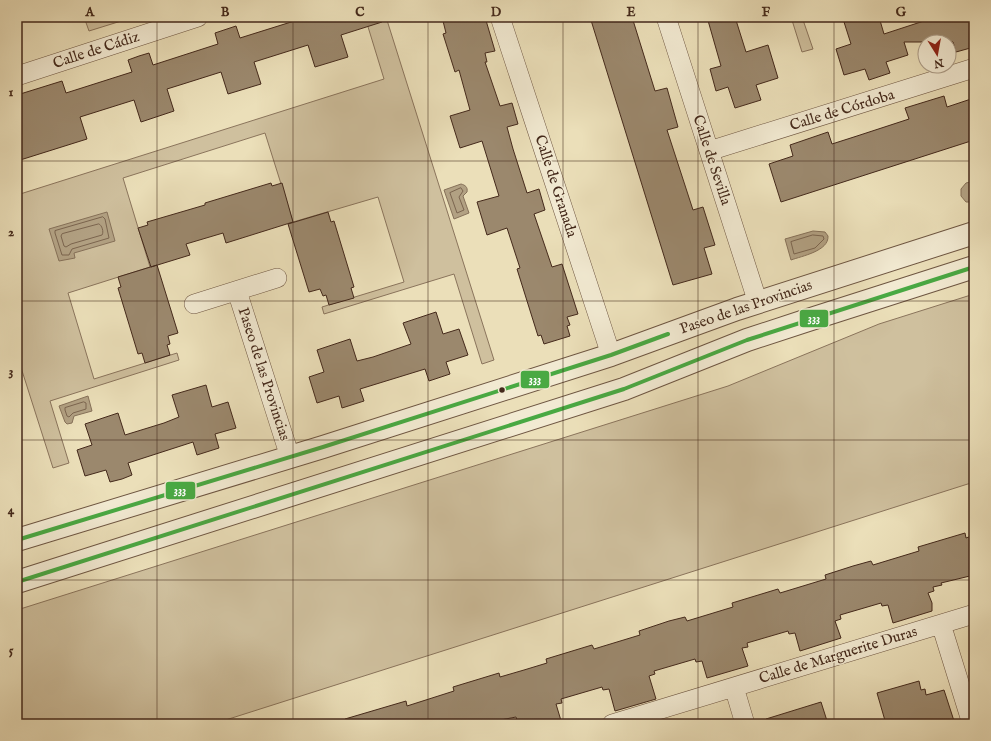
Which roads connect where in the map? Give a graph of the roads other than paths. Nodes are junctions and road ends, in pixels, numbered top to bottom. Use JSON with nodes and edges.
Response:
{"nodes":[{"id":1,"x":198,"y":17,"type":"edge"},
{"id":2,"x":500,"y":17,"type":"edge"},
{"id":3,"x":666,"y":17,"type":"edge"},
{"id":4,"x":974,"y":68,"type":"edge"},
{"id":5,"x":17,"y":76,"type":"edge"},
{"id":6,"x":709,"y":150,"type":"junction"},
{"id":7,"x":974,"y":233,"type":"edge"},
{"id":8,"x":974,"y":267,"type":"edge"},
{"id":9,"x":277,"y":278,"type":"dead end"},
{"id":10,"x":238,"y":291,"type":"junction"},
{"id":11,"x":758,"y":303,"type":"junction"},
{"id":12,"x":194,"y":304,"type":"dead end"},
{"id":13,"x":611,"y":355,"type":"junction"},
{"id":14,"x":290,"y":457,"type":"junction"},
{"id":15,"x":17,"y":540,"type":"edge"},
{"id":16,"x":17,"y":582,"type":"edge"},
{"id":17,"x":974,"y":614,"type":"edge"},
{"id":18,"x":941,"y":624,"type":"junction"},
{"id":19,"x":734,"y":687,"type":"junction"},
{"id":20,"x":612,"y":724,"type":"edge"},
{"id":21,"x":745,"y":724,"type":"edge"},
{"id":22,"x":972,"y":724,"type":"edge"}],
"edges":[{"from":1,"to":5,"type":"street","name":"Calle de Cádiz"},
{"from":2,"to":13,"type":"street","name":"Calle de Granada"},
{"from":3,"to":6,"type":"street","name":"Calle de Sevilla"},
{"from":4,"to":6,"type":"street","name":"Calle de Córdoba"},
{"from":6,"to":11,"type":"street","name":"Calle de Sevilla"},
{"from":7,"to":11,"type":"street","name":"Paseo de las Provincias"},
{"from":8,"to":16,"type":"street"},
{"from":9,"to":10,"type":"street","name":"Paseo de las Provincias"},
{"from":10,"to":12,"type":"street","name":"Paseo de las Provincias"},
{"from":10,"to":14,"type":"street","name":"Paseo de las Provincias"},
{"from":11,"to":13,"type":"street","name":"Paseo de las Provincias"},
{"from":13,"to":14,"type":"street","name":"Paseo de las Provincias"},
{"from":14,"to":15,"type":"street","name":"Paseo de las Provincias"},
{"from":17,"to":18,"type":"street","name":"Calle de Marguerite Duras"},
{"from":18,"to":19,"type":"street","name":"Calle de Marguerite Duras"},
{"from":18,"to":22,"type":"street"},
{"from":19,"to":20,"type":"street","name":"Calle de Marguerite Duras"},
{"from":19,"to":21,"type":"street"}]}
